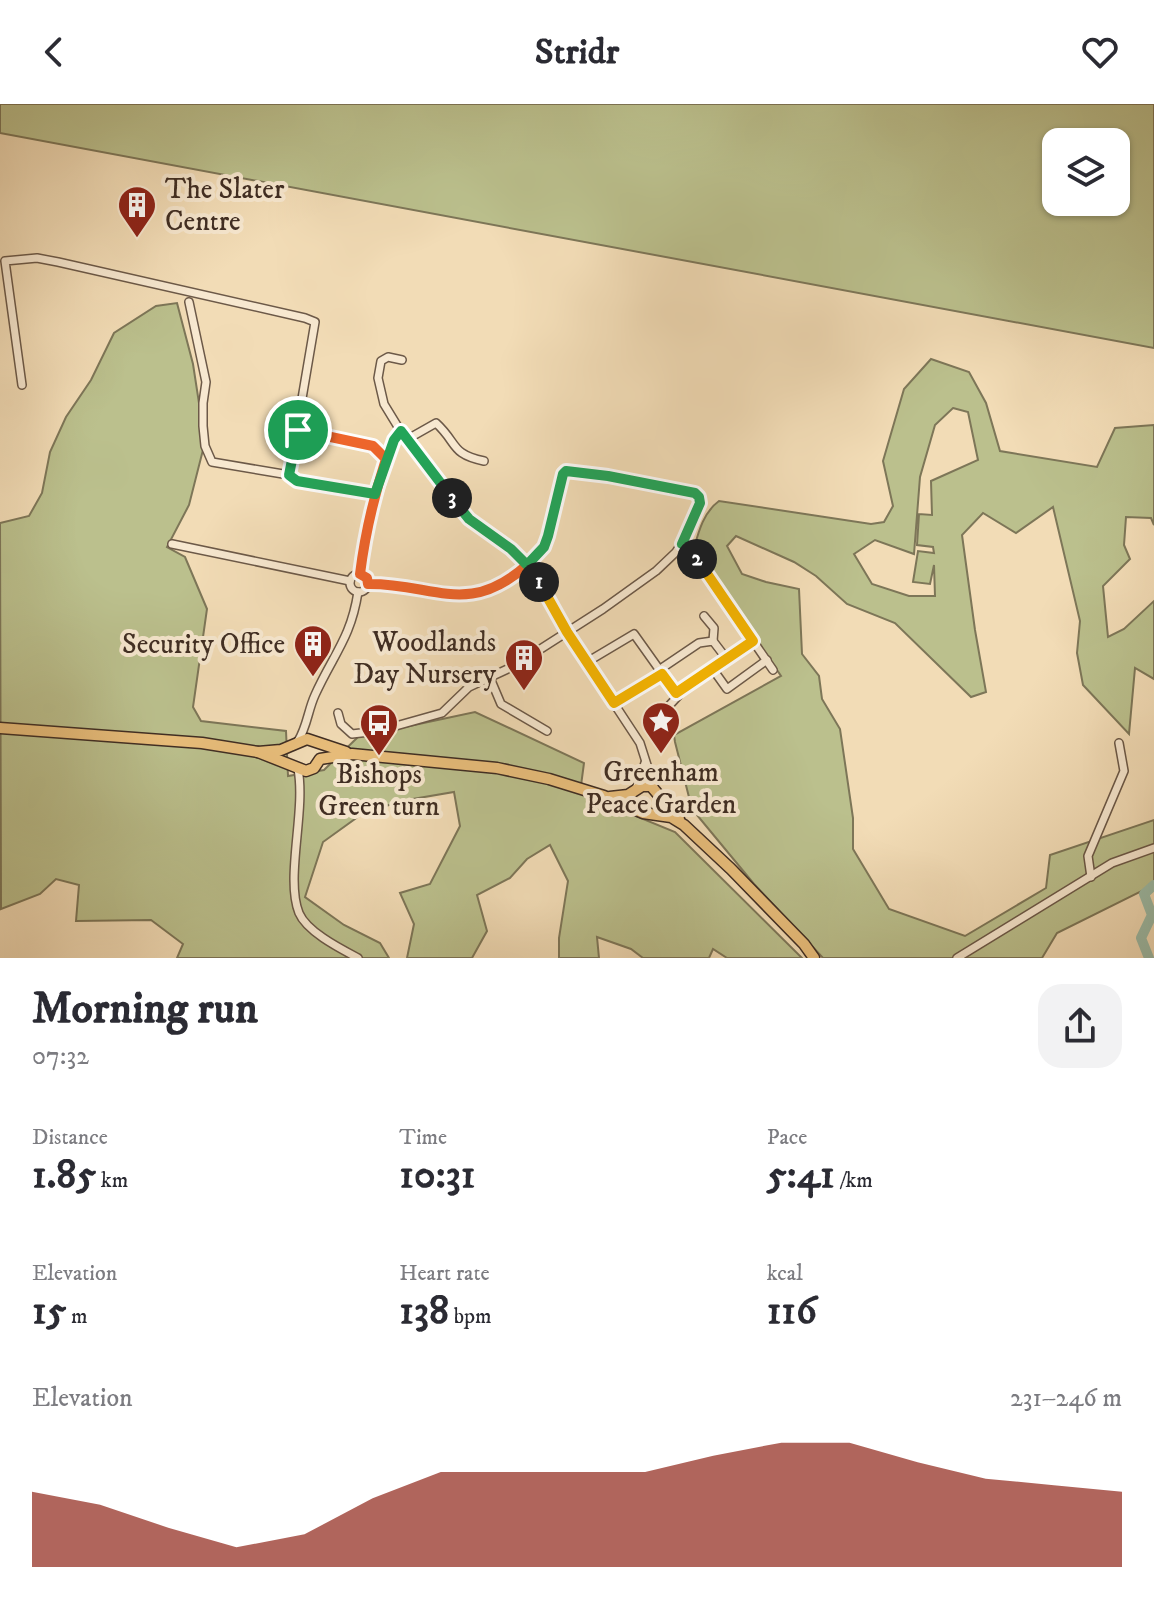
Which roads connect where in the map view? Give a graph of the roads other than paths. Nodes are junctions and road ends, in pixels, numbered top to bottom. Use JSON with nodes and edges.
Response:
{"nodes":[{"id":1,"x":189,"y":302,"type":"dead end"},
{"id":2,"x":402,"y":360,"type":"dead end"},
{"id":3,"x":22,"y":385,"type":"dead end"},
{"id":4,"x":298,"y":430,"type":"junction"},
{"id":5,"x":401,"y":431,"type":"junction"},
{"id":6,"x":406,"y":440,"type":"junction"},
{"id":7,"x":386,"y":459,"type":"junction"},
{"id":8,"x":484,"y":461,"type":"dead end"},
{"id":9,"x":289,"y":475,"type":"junction"},
{"id":10,"x":375,"y":494,"type":"junction"},
{"id":11,"x":172,"y":544,"type":"dead end"},
{"id":12,"x":682,"y":544,"type":"junction"},
{"id":13,"x":527,"y":565,"type":"junction"},
{"id":14,"x":360,"y":574,"type":"junction"},
{"id":15,"x":350,"y":581,"type":"junction"},
{"id":16,"x":368,"y":584,"type":"junction"},
{"id":17,"x":358,"y":592,"type":"junction"},
{"id":18,"x":704,"y":616,"type":"dead end"},
{"id":19,"x":567,"y":632,"type":"junction"},
{"id":20,"x":713,"y":641,"type":"junction"},
{"id":21,"x":753,"y":641,"type":"junction"},
{"id":22,"x":726,"y":658,"type":"junction"},
{"id":23,"x":767,"y":660,"type":"junction"},
{"id":24,"x":587,"y":662,"type":"junction"},
{"id":25,"x":712,"y":668,"type":"junction"},
{"id":26,"x":773,"y":670,"type":"dead end"},
{"id":27,"x":661,"y":672,"type":"junction"},
{"id":28,"x":490,"y":678,"type":"junction"},
{"id":29,"x":676,"y":693,"type":"junction"},
{"id":30,"x":614,"y":703,"type":"junction"},
{"id":31,"x":338,"y":713,"type":"dead end"},
{"id":32,"x":647,"y":718,"type":"dead end"},
{"id":33,"x":307,"y":720,"type":"junction"},
{"id":34,"x":0,"y":728,"type":"edge"},
{"id":35,"x":547,"y":731,"type":"dead end"},
{"id":36,"x":314,"y":742,"type":"junction"},
{"id":37,"x":1119,"y":743,"type":"dead end"},
{"id":38,"x":295,"y":744,"type":"junction"},
{"id":39,"x":258,"y":752,"type":"junction"},
{"id":40,"x":352,"y":754,"type":"junction"},
{"id":41,"x":320,"y":759,"type":"junction"},
{"id":42,"x":646,"y":761,"type":"junction"},
{"id":43,"x":300,"y":768,"type":"junction"},
{"id":44,"x":656,"y":790,"type":"junction"},
{"id":45,"x":634,"y":791,"type":"junction"},
{"id":46,"x":604,"y":796,"type":"junction"},
{"id":47,"x":645,"y":812,"type":"junction"},
{"id":48,"x":684,"y":825,"type":"junction"},
{"id":49,"x":1154,"y":848,"type":"edge"},
{"id":50,"x":1091,"y":877,"type":"junction"},
{"id":51,"x":358,"y":958,"type":"edge"},
{"id":52,"x":814,"y":958,"type":"edge"},
{"id":53,"x":957,"y":958,"type":"edge"}],
"edges":[{"from":1,"to":9,"type":"street"},
{"from":2,"to":5,"type":"street"},
{"from":3,"to":4,"type":"street"},
{"from":4,"to":7,"type":"street"},
{"from":4,"to":9,"type":"street"},
{"from":5,"to":6,"type":"street"},
{"from":5,"to":7,"type":"street"},
{"from":6,"to":8,"type":"street"},
{"from":6,"to":13,"type":"street"},
{"from":7,"to":10,"type":"street"},
{"from":9,"to":10,"type":"street"},
{"from":10,"to":14,"type":"street"},
{"from":11,"to":15,"type":"street"},
{"from":12,"to":13,"type":"street"},
{"from":12,"to":19,"type":"street"},
{"from":12,"to":21,"type":"street"},
{"from":13,"to":16,"type":"street"},
{"from":13,"to":19,"type":"street"},
{"from":14,"to":15,"type":"street"},
{"from":14,"to":16,"type":"street"},
{"from":15,"to":17,"type":"street"},
{"from":16,"to":17,"type":"street"},
{"from":17,"to":33,"type":"street"},
{"from":18,"to":20,"type":"street"},
{"from":19,"to":24,"type":"street"},
{"from":19,"to":28,"type":"street"},
{"from":20,"to":22,"type":"street"},
{"from":20,"to":27,"type":"street"},
{"from":21,"to":22,"type":"street"},
{"from":21,"to":23,"type":"street"},
{"from":22,"to":25,"type":"street"},
{"from":23,"to":25,"type":"street"},
{"from":23,"to":26,"type":"street"},
{"from":24,"to":27,"type":"street"},
{"from":24,"to":30,"type":"street"},
{"from":25,"to":29,"type":"street"},
{"from":27,"to":29,"type":"street"},
{"from":27,"to":30,"type":"street"},
{"from":28,"to":31,"type":"street"},
{"from":28,"to":35,"type":"street"},
{"from":29,"to":32,"type":"street"},
{"from":30,"to":42,"type":"street"},
{"from":33,"to":36,"type":"street"},
{"from":33,"to":38,"type":"street"},
{"from":34,"to":39,"type":"highway"},
{"from":36,"to":38,"type":"highway"},
{"from":36,"to":40,"type":"highway"},
{"from":36,"to":41,"type":"highway"},
{"from":37,"to":50,"type":"street"},
{"from":38,"to":39,"type":"highway"},
{"from":38,"to":43,"type":"highway"},
{"from":39,"to":43,"type":"highway"},
{"from":40,"to":41,"type":"highway"},
{"from":40,"to":46,"type":"highway"},
{"from":41,"to":43,"type":"highway"},
{"from":42,"to":44,"type":"street"},
{"from":42,"to":45,"type":"street"},
{"from":43,"to":51,"type":"street"},
{"from":44,"to":45,"type":"highway"},
{"from":44,"to":47,"type":"highway"},
{"from":44,"to":48,"type":"highway"},
{"from":45,"to":46,"type":"highway"},
{"from":45,"to":47,"type":"highway"},
{"from":46,"to":47,"type":"highway"},
{"from":47,"to":48,"type":"highway"},
{"from":48,"to":52,"type":"highway"},
{"from":49,"to":50,"type":"street"},
{"from":50,"to":53,"type":"street"}]}
